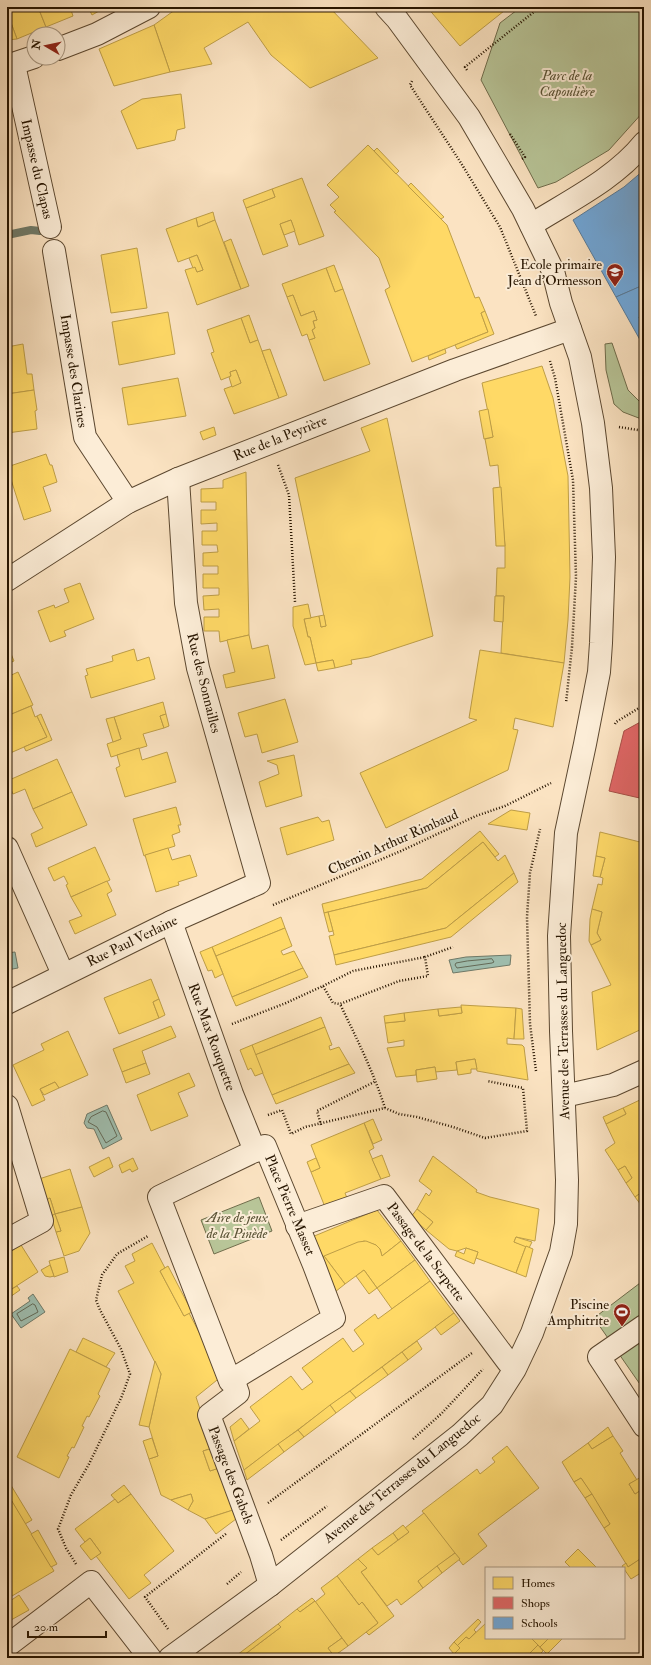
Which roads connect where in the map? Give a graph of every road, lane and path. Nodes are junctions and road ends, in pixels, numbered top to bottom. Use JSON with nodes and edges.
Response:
{"nodes":[{"id":1,"x":149,"y":7,"type":"edge"},
{"id":2,"x":386,"y":7,"type":"edge"},
{"id":3,"x":540,"y":7,"type":"edge"},
{"id":4,"x":66,"y":46,"type":"edge"},
{"id":5,"x":421,"y":52,"type":"junction"},
{"id":6,"x":18,"y":63,"type":"edge"},
{"id":7,"x":469,"y":73,"type":"dead end"},
{"id":8,"x":508,"y":131,"type":"dead end"},
{"id":9,"x":644,"y":143,"type":"edge"},
{"id":10,"x":501,"y":173,"type":"junction"},
{"id":11,"x":476,"y":187,"type":"junction"},
{"id":12,"x":531,"y":225,"type":"junction"},
{"id":13,"x":50,"y":227,"type":"dead end"},
{"id":14,"x":54,"y":252,"type":"dead end"},
{"id":15,"x":570,"y":329,"type":"junction"},
{"id":16,"x":545,"y":339,"type":"junction"},
{"id":17,"x":270,"y":442,"type":"junction"},
{"id":18,"x":178,"y":478,"type":"junction"},
{"id":19,"x":128,"y":502,"type":"junction"},
{"id":20,"x":7,"y":580,"type":"edge"},
{"id":21,"x":295,"y":602,"type":"dead end"},
{"id":22,"x":565,"y":709,"type":"dead end"},
{"id":23,"x":552,"y":776,"type":"dead end"},
{"id":24,"x":550,"y":784,"type":"junction"},
{"id":25,"x":549,"y":791,"type":"dead end"},
{"id":26,"x":540,"y":828,"type":"dead end"},
{"id":27,"x":7,"y":848,"type":"edge"},
{"id":28,"x":259,"y":883,"type":"joint"},
{"id":29,"x":270,"y":906,"type":"dead end"},
{"id":30,"x":171,"y":922,"type":"junction"},
{"id":31,"x":453,"y":947,"type":"dead end"},
{"id":32,"x":425,"y":957,"type":"junction"},
{"id":33,"x":63,"y":974,"type":"junction"},
{"id":34,"x":323,"y":986,"type":"junction"},
{"id":35,"x":7,"y":1002,"type":"edge"},
{"id":36,"x":340,"y":1004,"type":"junction"},
{"id":37,"x":210,"y":1033,"type":"junction"},
{"id":38,"x":644,"y":1071,"type":"edge"},
{"id":39,"x":537,"y":1079,"type":"dead end"},
{"id":40,"x":376,"y":1081,"type":"junction"},
{"id":41,"x":487,"y":1081,"type":"dead end"},
{"id":42,"x":564,"y":1096,"type":"junction"},
{"id":43,"x":7,"y":1106,"type":"edge"},
{"id":44,"x":385,"y":1108,"type":"junction"},
{"id":45,"x":244,"y":1123,"type":"junction"},
{"id":46,"x":321,"y":1125,"type":"junction"},
{"id":47,"x":255,"y":1151,"type":"junction"},
{"id":48,"x":169,"y":1223,"type":"junction"},
{"id":49,"x":297,"y":1226,"type":"junction"},
{"id":50,"x":7,"y":1240,"type":"edge"},
{"id":51,"x":644,"y":1326,"type":"edge"},
{"id":52,"x":500,"y":1351,"type":"junction"},
{"id":53,"x":233,"y":1379,"type":"junction"},
{"id":54,"x":644,"y":1426,"type":"edge"},
{"id":55,"x":407,"y":1444,"type":"dead end"},
{"id":56,"x":328,"y":1505,"type":"dead end"},
{"id":57,"x":247,"y":1517,"type":"junction"},
{"id":58,"x":261,"y":1555,"type":"junction"},
{"id":59,"x":91,"y":1582,"type":"junction"},
{"id":60,"x":270,"y":1585,"type":"junction"},
{"id":61,"x":225,"y":1586,"type":"dead end"},
{"id":62,"x":170,"y":1631,"type":"dead end"},
{"id":63,"x":7,"y":1646,"type":"edge"},
{"id":64,"x":7,"y":1654,"type":"edge"},
{"id":65,"x":10,"y":1658,"type":"edge"},
{"id":66,"x":150,"y":1658,"type":"edge"},
{"id":67,"x":170,"y":1658,"type":"edge"}],
"edges":[{"from":1,"to":4,"type":"street"},
{"from":2,"to":5,"type":"street","name":"Avenue des Terrasses du Languedoc"},
{"from":3,"to":7,"type":"path"},
{"from":5,"to":10,"type":"street","name":"Avenue des Terrasses du Languedoc"},
{"from":5,"to":11,"type":"path"},
{"from":6,"to":13,"type":"street","name":"Impasse du Clapas"},
{"from":8,"to":10,"type":"path"},
{"from":9,"to":12,"type":"street"},
{"from":10,"to":11,"type":"path"},
{"from":10,"to":12,"type":"street","name":"Avenue des Terrasses du Languedoc"},
{"from":11,"to":16,"type":"path"},
{"from":12,"to":15,"type":"street","name":"Avenue des Terrasses du Languedoc"},
{"from":14,"to":19,"type":"street","name":"Impasse des Clarines"},
{"from":15,"to":16,"type":"street","name":"Rue de la Peyrière"},
{"from":15,"to":42,"type":"street","name":"Avenue des Terrasses du Languedoc"},
{"from":16,"to":17,"type":"street","name":"Rue de la Peyrière"},
{"from":16,"to":22,"type":"path"},
{"from":17,"to":18,"type":"street","name":"Rue de la Peyrière"},
{"from":17,"to":21,"type":"path"},
{"from":18,"to":19,"type":"street","name":"Rue de la Peyrière"},
{"from":18,"to":28,"type":"street","name":"Rue des Sonnailles"},
{"from":19,"to":20,"type":"street","name":"Rue de la Peyrière"},
{"from":23,"to":24,"type":"path"},
{"from":24,"to":25,"type":"path"},
{"from":24,"to":29,"type":"path","name":"Chemin Arthur Rimbaud"},
{"from":26,"to":39,"type":"path"},
{"from":27,"to":33,"type":"street"},
{"from":28,"to":30,"type":"street","name":"Rue Paul Verlaine"},
{"from":30,"to":33,"type":"street","name":"Rue Paul Verlaine"},
{"from":30,"to":37,"type":"street","name":"Rue Max Rouquette"},
{"from":31,"to":32,"type":"path"},
{"from":32,"to":34,"type":"path"},
{"from":32,"to":36,"type":"path"},
{"from":33,"to":35,"type":"street","name":"Rue Paul Verlaine"},
{"from":34,"to":36,"type":"path"},
{"from":34,"to":37,"type":"path"},
{"from":36,"to":40,"type":"path"},
{"from":37,"to":45,"type":"street","name":"Rue Max Rouquette"},
{"from":38,"to":42,"type":"street"},
{"from":40,"to":44,"type":"path"},
{"from":40,"to":46,"type":"path"},
{"from":41,"to":44,"type":"path"},
{"from":42,"to":60,"type":"street","name":"Avenue des Terrasses du Languedoc"},
{"from":43,"to":50,"type":"street"},
{"from":44,"to":46,"type":"path"},
{"from":45,"to":46,"type":"path"},
{"from":45,"to":47,"type":"street","name":"Rue Max Rouquette"},
{"from":47,"to":48,"type":"street","name":"Place Pierre Masset"},
{"from":47,"to":49,"type":"street","name":"Place Pierre Masset"},
{"from":48,"to":53,"type":"street","name":"Place Pierre Masset"},
{"from":48,"to":59,"type":"path"},
{"from":49,"to":52,"type":"street","name":"Passage de la Serpette"},
{"from":49,"to":53,"type":"street","name":"Place Pierre Masset"},
{"from":51,"to":54,"type":"street"},
{"from":52,"to":55,"type":"path"},
{"from":52,"to":57,"type":"path"},
{"from":53,"to":57,"type":"street","name":"Passage des Gabels"},
{"from":56,"to":58,"type":"path"},
{"from":57,"to":58,"type":"street","name":"Passage des Gabels"},
{"from":57,"to":62,"type":"path"},
{"from":58,"to":60,"type":"street","name":"Passage des Gabels"},
{"from":58,"to":61,"type":"path"},
{"from":59,"to":63,"type":"street"},
{"from":59,"to":66,"type":"street"},
{"from":60,"to":67,"type":"street","name":"Avenue des Terrasses du Languedoc"},
{"from":64,"to":65,"type":"street"}]}
